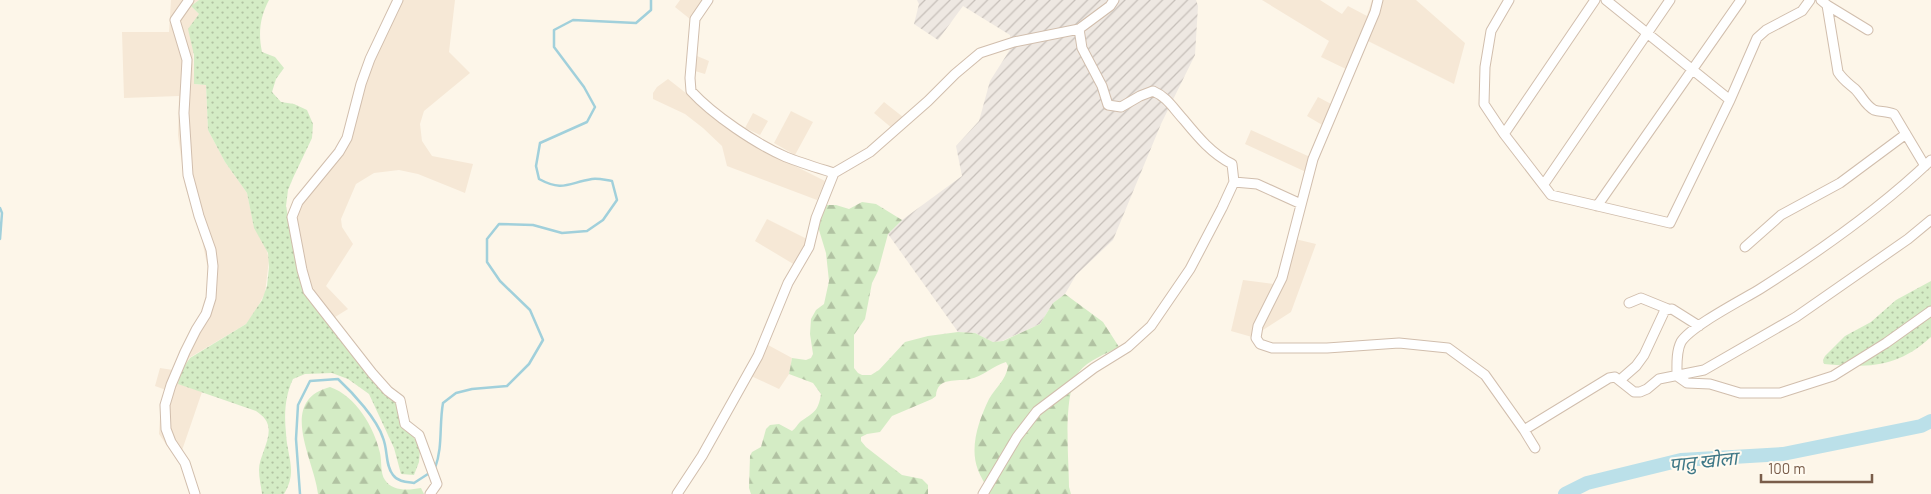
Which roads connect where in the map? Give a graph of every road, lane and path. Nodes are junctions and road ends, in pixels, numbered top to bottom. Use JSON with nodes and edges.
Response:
{"nodes":[{"id":1,"x":189,"y":0,"type":"edge"},
{"id":2,"x":398,"y":0,"type":"edge"},
{"id":3,"x":708,"y":0,"type":"edge"},
{"id":4,"x":1114,"y":0,"type":"edge"},
{"id":5,"x":1378,"y":0,"type":"edge"},
{"id":6,"x":1509,"y":0,"type":"edge"},
{"id":7,"x":1595,"y":0,"type":"edge"},
{"id":8,"x":1606,"y":0,"type":"edge"},
{"id":9,"x":1670,"y":0,"type":"edge"},
{"id":10,"x":1741,"y":0,"type":"edge"},
{"id":11,"x":1810,"y":0,"type":"edge"},
{"id":12,"x":1824,"y":2,"type":"edge"},
{"id":13,"x":1080,"y":28,"type":"junction"},
{"id":14,"x":1868,"y":30,"type":"dead end"},
{"id":15,"x":1647,"y":33,"type":"junction"},
{"id":16,"x":1692,"y":69,"type":"junction"},
{"id":17,"x":1730,"y":100,"type":"junction"},
{"id":18,"x":1504,"y":134,"type":"junction"},
{"id":19,"x":1906,"y":134,"type":"junction"},
{"id":20,"x":1928,"y":163,"type":"edge"},
{"id":21,"x":834,"y":173,"type":"junction"},
{"id":22,"x":1234,"y":182,"type":"junction"},
{"id":23,"x":1544,"y":184,"type":"junction"},
{"id":24,"x":1301,"y":204,"type":"junction"},
{"id":25,"x":1597,"y":206,"type":"junction"},
{"id":26,"x":1931,"y":220,"type":"edge"},
{"id":27,"x":1745,"y":247,"type":"dead end"},
{"id":28,"x":1629,"y":303,"type":"dead end"},
{"id":29,"x":1668,"y":309,"type":"junction"},
{"id":30,"x":1931,"y":311,"type":"edge"},
{"id":31,"x":1699,"y":326,"type":"junction"},
{"id":32,"x":1677,"y":376,"type":"junction"},
{"id":33,"x":1620,"y":380,"type":"junction"},
{"id":34,"x":1524,"y":430,"type":"junction"},
{"id":35,"x":1535,"y":448,"type":"dead end"},
{"id":36,"x":195,"y":494,"type":"edge"},
{"id":37,"x":430,"y":494,"type":"edge"},
{"id":38,"x":677,"y":494,"type":"edge"},
{"id":39,"x":983,"y":494,"type":"edge"}],
"edges":[{"from":1,"to":36,"type":"street"},
{"from":2,"to":37,"type":"street"},
{"from":3,"to":21,"type":"street"},
{"from":4,"to":13,"type":"street"},
{"from":5,"to":24,"type":"street"},
{"from":6,"to":18,"type":"street"},
{"from":7,"to":18,"type":"street"},
{"from":8,"to":15,"type":"street"},
{"from":9,"to":15,"type":"street"},
{"from":10,"to":16,"type":"street"},
{"from":11,"to":17,"type":"street"},
{"from":12,"to":14,"type":"street"},
{"from":12,"to":19,"type":"street"},
{"from":13,"to":21,"type":"street"},
{"from":13,"to":22,"type":"street"},
{"from":15,"to":16,"type":"street"},
{"from":15,"to":23,"type":"street"},
{"from":16,"to":17,"type":"street"},
{"from":16,"to":25,"type":"street"},
{"from":17,"to":25,"type":"street"},
{"from":18,"to":23,"type":"street"},
{"from":19,"to":20,"type":"street"},
{"from":19,"to":27,"type":"street"},
{"from":20,"to":31,"type":"street"},
{"from":21,"to":38,"type":"street"},
{"from":22,"to":24,"type":"street"},
{"from":22,"to":39,"type":"street"},
{"from":23,"to":25,"type":"street"},
{"from":24,"to":34,"type":"street"},
{"from":26,"to":32,"type":"street"},
{"from":28,"to":29,"type":"street"},
{"from":29,"to":31,"type":"street"},
{"from":29,"to":33,"type":"street"},
{"from":30,"to":32,"type":"street"},
{"from":31,"to":32,"type":"street"},
{"from":32,"to":33,"type":"street"},
{"from":33,"to":34,"type":"street"},
{"from":34,"to":35,"type":"street"}]}
